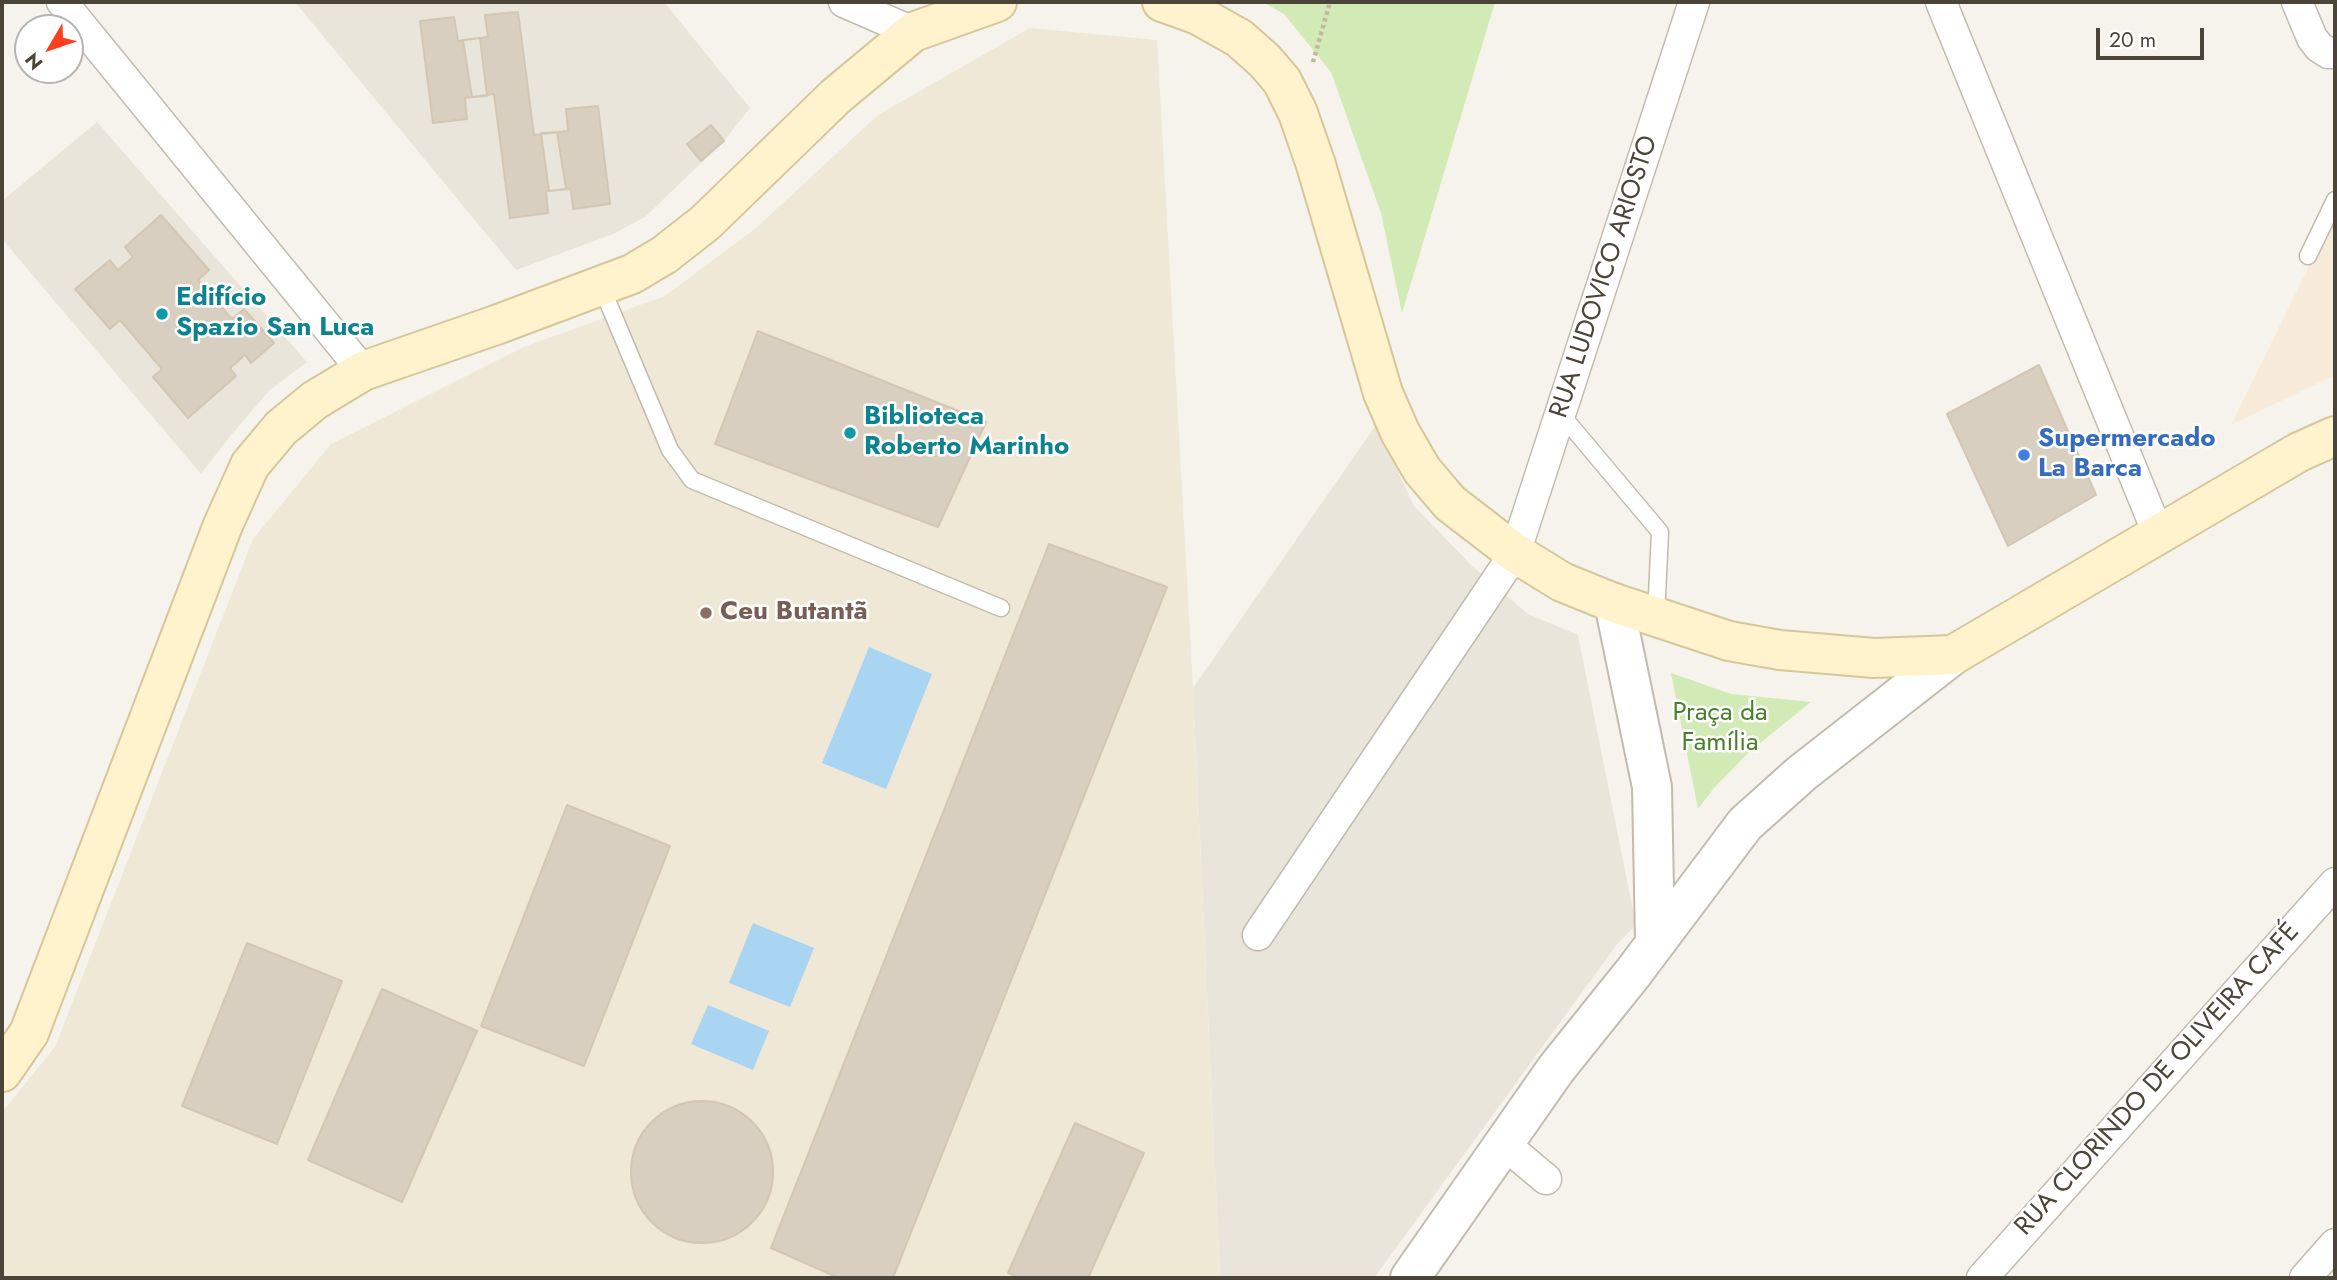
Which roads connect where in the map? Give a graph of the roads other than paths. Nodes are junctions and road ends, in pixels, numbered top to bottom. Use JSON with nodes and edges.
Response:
{"nodes":[{"id":1,"x":62,"y":2,"type":"edge"},
{"id":2,"x":844,"y":2,"type":"edge"},
{"id":3,"x":998,"y":2,"type":"edge"},
{"id":4,"x":1162,"y":2,"type":"edge"},
{"id":5,"x":1694,"y":2,"type":"edge"},
{"id":6,"x":1941,"y":2,"type":"edge"},
{"id":7,"x":2297,"y":2,"type":"edge"},
{"id":8,"x":913,"y":32,"type":"junction"},
{"id":9,"x":2332,"y":53,"type":"edge"},
{"id":10,"x":2335,"y":201,"type":"edge"},
{"id":11,"x":2308,"y":256,"type":"dead end"},
{"id":12,"x":601,"y":286,"type":"junction"},
{"id":13,"x":363,"y":371,"type":"junction"},
{"id":14,"x":1560,"y":413,"type":"junction"},
{"id":15,"x":2335,"y":436,"type":"edge"},
{"id":16,"x":2159,"y":536,"type":"junction"},
{"id":17,"x":1515,"y":553,"type":"junction"},
{"id":18,"x":1614,"y":603,"type":"junction"},
{"id":19,"x":1001,"y":608,"type":"dead end"},
{"id":20,"x":1656,"y":617,"type":"junction"},
{"id":21,"x":1953,"y":655,"type":"junction"},
{"id":22,"x":1653,"y":830,"type":"junction"},
{"id":23,"x":1707,"y":873,"type":"junction"},
{"id":24,"x":2335,"y":883,"type":"edge"},
{"id":25,"x":1258,"y":935,"type":"dead end"},
{"id":26,"x":1655,"y":941,"type":"junction"},
{"id":27,"x":2,"y":1072,"type":"edge"},
{"id":28,"x":1503,"y":1143,"type":"junction"},
{"id":29,"x":1546,"y":1179,"type":"dead end"},
{"id":30,"x":2335,"y":1244,"type":"edge"},
{"id":31,"x":1410,"y":1278,"type":"edge"},
{"id":32,"x":1982,"y":1278,"type":"edge"},
{"id":33,"x":2305,"y":1278,"type":"edge"}],
"edges":[{"from":1,"to":13,"type":"street"},
{"from":2,"to":8,"type":"street"},
{"from":3,"to":8,"type":"main road"},
{"from":4,"to":17,"type":"main road"},
{"from":5,"to":14,"type":"street","name":"RUA LUDOVICO ARIOSTO"},
{"from":6,"to":16,"type":"street"},
{"from":7,"to":9,"type":"street"},
{"from":8,"to":12,"type":"main road"},
{"from":10,"to":11,"type":"lane"},
{"from":12,"to":13,"type":"main road"},
{"from":12,"to":19,"type":"lane"},
{"from":13,"to":27,"type":"main road"},
{"from":14,"to":17,"type":"street","name":"RUA LUDOVICO ARIOSTO"},
{"from":14,"to":20,"type":"lane"},
{"from":15,"to":16,"type":"main road"},
{"from":16,"to":21,"type":"main road"},
{"from":17,"to":18,"type":"main road"},
{"from":17,"to":25,"type":"street","name":"RUA LUDOVICO ARIOSTO"},
{"from":18,"to":20,"type":"main road"},
{"from":18,"to":22,"type":"street"},
{"from":20,"to":21,"type":"main road"},
{"from":21,"to":23,"type":"street"},
{"from":22,"to":23,"type":"street"},
{"from":22,"to":26,"type":"street"},
{"from":23,"to":26,"type":"street"},
{"from":24,"to":32,"type":"street","name":"RUA CLORINDO DE OLIVEIRA CAFÉ"},
{"from":26,"to":28,"type":"street"},
{"from":28,"to":29,"type":"street"},
{"from":28,"to":31,"type":"street"},
{"from":30,"to":33,"type":"street"}]}
